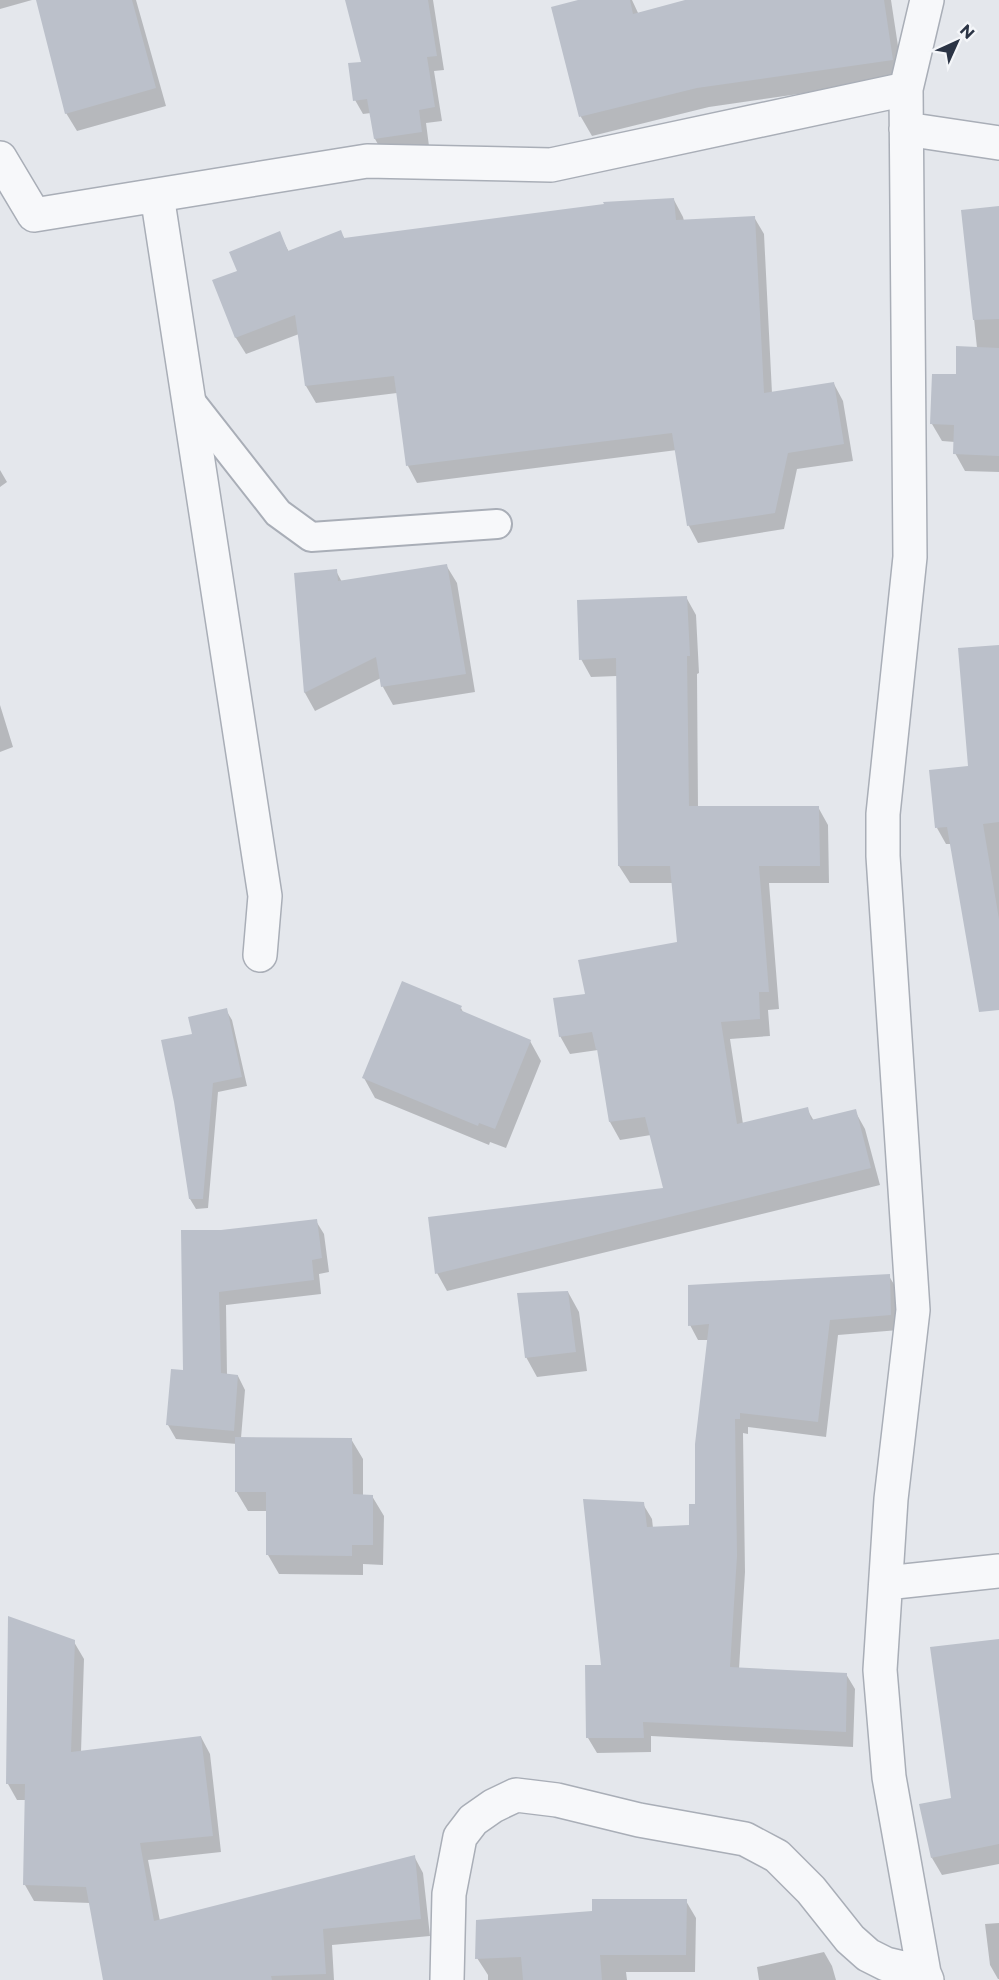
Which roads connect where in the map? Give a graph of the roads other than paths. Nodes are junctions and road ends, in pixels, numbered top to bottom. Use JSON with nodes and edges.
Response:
{"nodes":[{"id":1,"x":927,"y":0,"type":"edge"},
{"id":2,"x":906,"y":89,"type":"junction"},
{"id":3,"x":906,"y":129,"type":"junction"},
{"id":4,"x":999,"y":143,"type":"edge"},
{"id":5,"x":0,"y":158,"type":"edge"},
{"id":6,"x":157,"y":195,"type":"junction"},
{"id":7,"x":187,"y":397,"type":"junction"},
{"id":8,"x":497,"y":524,"type":"dead end"},
{"id":9,"x":260,"y":955,"type":"dead end"},
{"id":10,"x":999,"y":1571,"type":"edge"},
{"id":11,"x":885,"y":1583,"type":"junction"},
{"id":12,"x":925,"y":1976,"type":"edge"},
{"id":13,"x":447,"y":1980,"type":"edge"}],
"edges":[{"from":1,"to":2,"type":"street"},
{"from":2,"to":3,"type":"street"},
{"from":2,"to":6,"type":"street"},
{"from":3,"to":4,"type":"street"},
{"from":3,"to":11,"type":"street"},
{"from":5,"to":6,"type":"street"},
{"from":6,"to":7,"type":"street"},
{"from":7,"to":8,"type":"lane"},
{"from":7,"to":9,"type":"street"},
{"from":10,"to":11,"type":"street"},
{"from":11,"to":12,"type":"street"},
{"from":12,"to":13,"type":"street"}]}
